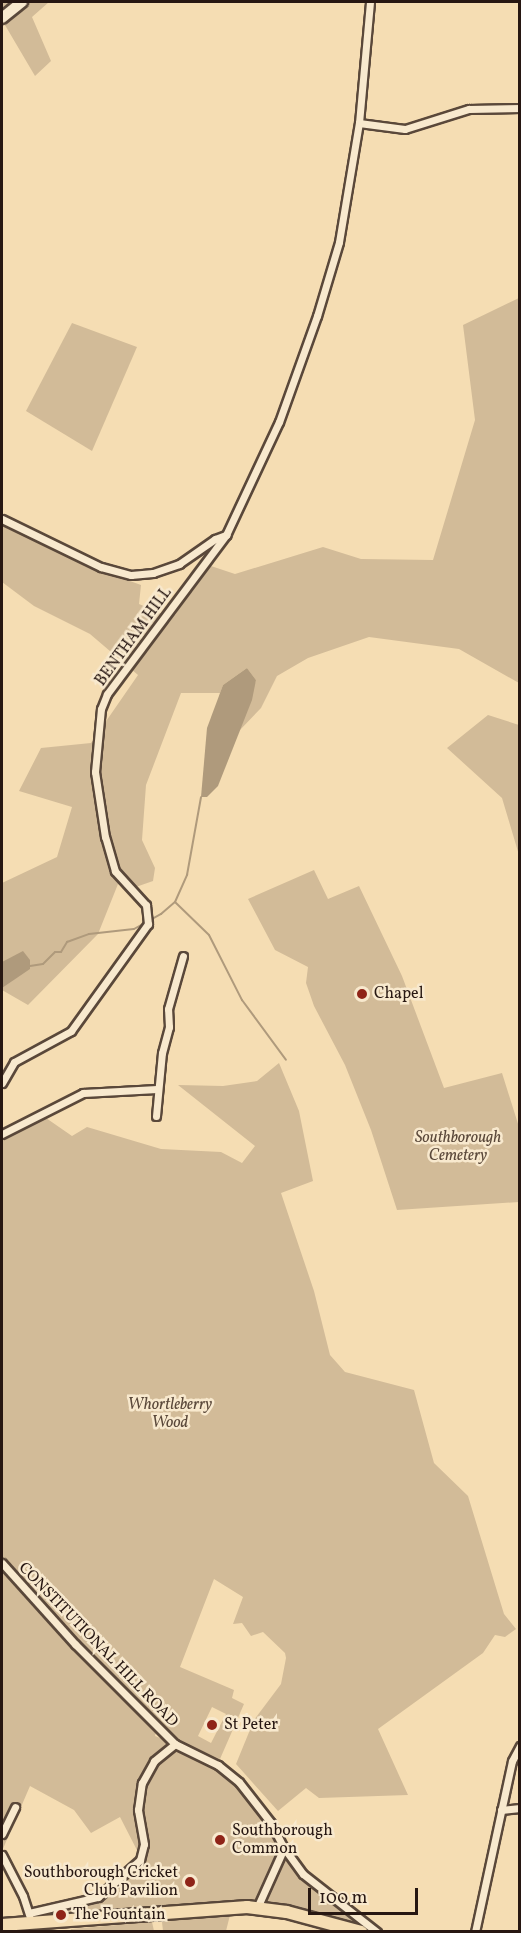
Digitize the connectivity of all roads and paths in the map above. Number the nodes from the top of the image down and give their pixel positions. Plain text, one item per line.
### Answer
1 (22, 2) edge
2 (370, 2) edge
3 (2, 18) edge
4 (519, 108) edge
5 (359, 123) junction
6 (2, 519) edge
7 (226, 535) junction
8 (183, 956) dead end
9 (2, 1083) edge
10 (157, 1089) junction
11 (156, 1116) dead end
12 (2, 1134) edge
13 (2, 1563) edge
14 (175, 1744) junction
15 (519, 1746) edge
16 (15, 1807) dead end
17 (519, 1808) edge
18 (501, 1810) junction
19 (2, 1834) edge
20 (284, 1848) junction
21 (2, 1855) edge
22 (257, 1908) junction
23 (29, 1918) junction
24 (2, 1925) edge
25 (361, 1932) edge
26 (377, 1932) edge
27 (475, 1932) edge

1 - 3 street
2 - 5 street, BENTHAM HILL
4 - 5 street
5 - 7 street, BENTHAM HILL
6 - 7 street
7 - 9 street, BENTHAM HILL
8 - 10 street
10 - 11 street
10 - 12 street
13 - 14 street, CONSTITUTIONAL HILL ROAD
14 - 20 street, CONSTITUTIONAL HILL ROAD
14 - 23 street
15 - 18 street
16 - 19 street
17 - 18 street
18 - 27 street
20 - 22 street
20 - 26 street, CONSTITUTIONAL HILL ROAD
21 - 23 street
22 - 23 highway
22 - 25 highway
23 - 24 highway

